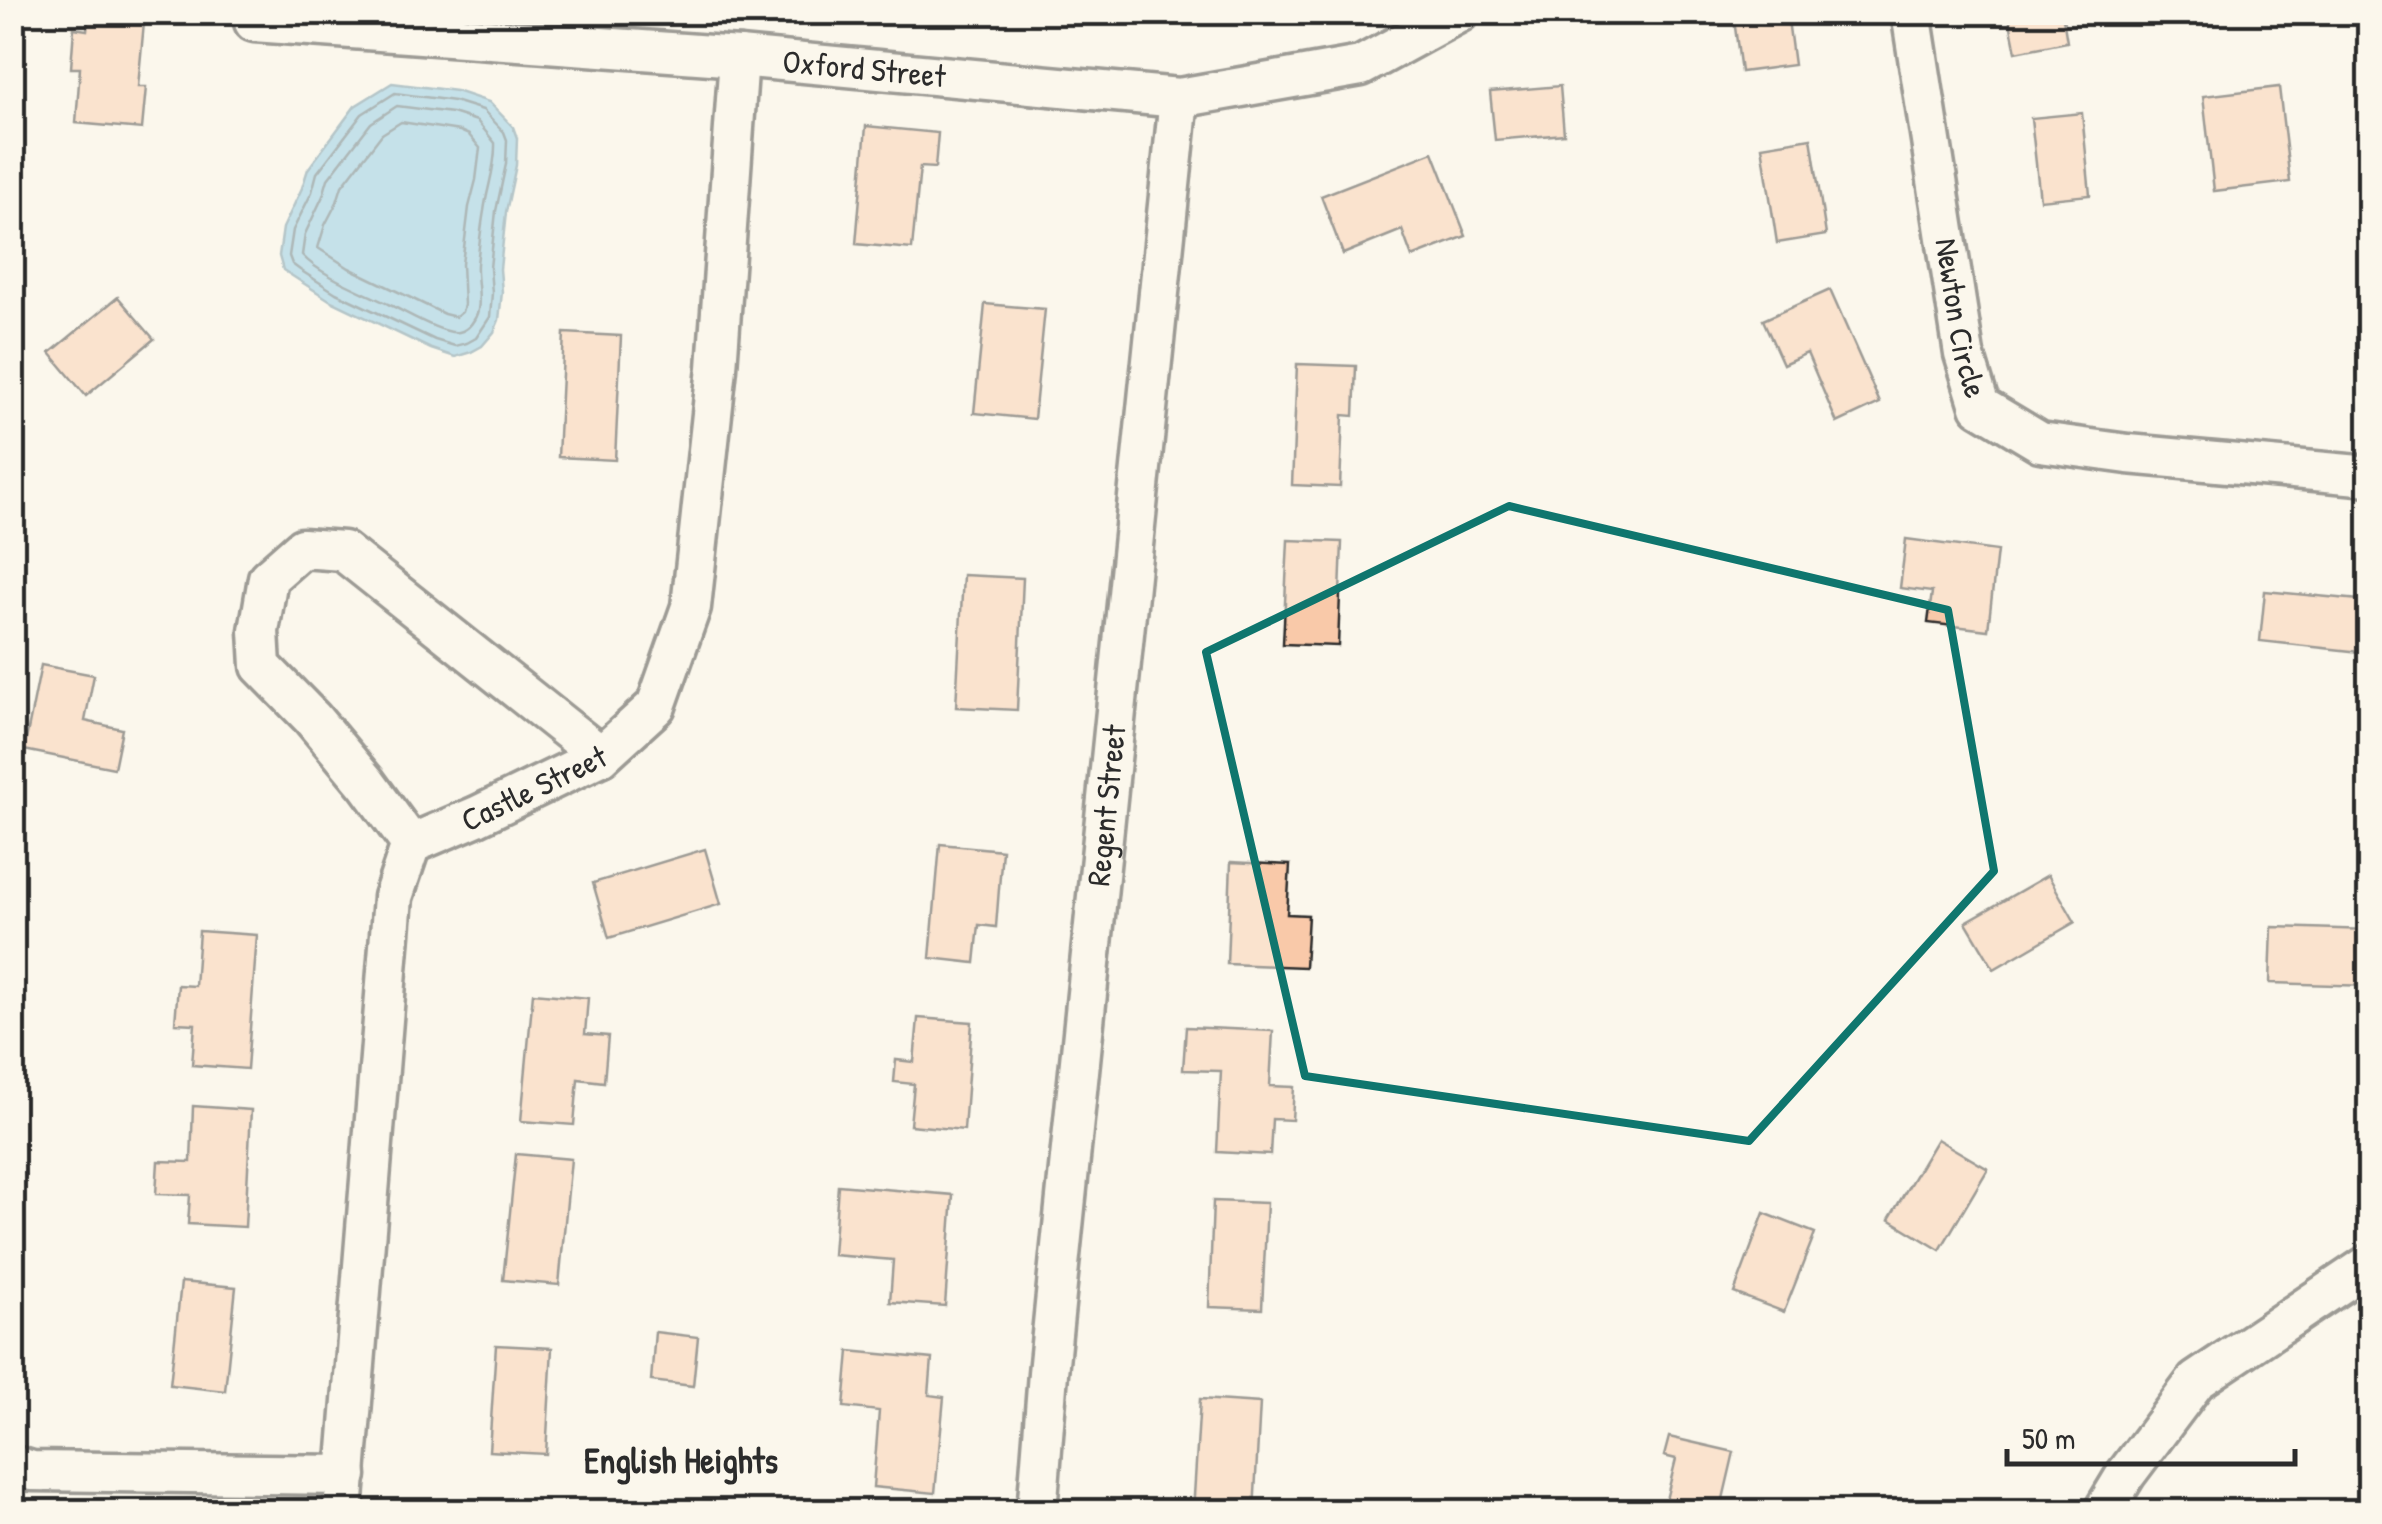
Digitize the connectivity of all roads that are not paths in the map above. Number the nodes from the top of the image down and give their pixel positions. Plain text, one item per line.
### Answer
1 (1460, 12) edge
2 (1911, 12) edge
3 (254, 22) dead end
4 (739, 57) junction
5 (1179, 98) junction
6 (2370, 476) edge
7 (601, 756) junction
8 (410, 844) junction
9 (2370, 1264) edge
10 (12, 1465) edge
11 (345, 1493) edge
12 (1037, 1512) edge
13 (2103, 1512) edge

1 - 5 street, Oxford Street
2 - 6 street, Newton Circle
3 - 4 street, Oxford Street
4 - 5 street, Oxford Street
4 - 7 street, Castle Street
5 - 12 street, Regent Street
7 - 8 street, Castle Street
7 - 8 street
8 - 11 street
9 - 13 street
10 - 11 street

